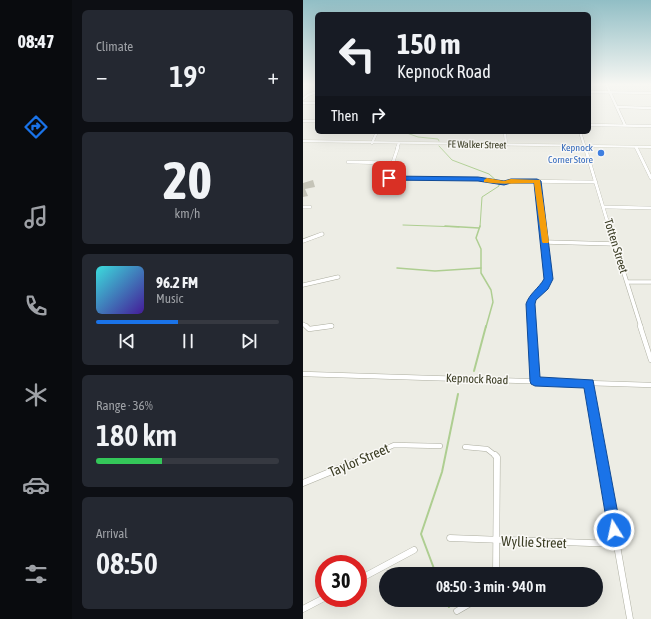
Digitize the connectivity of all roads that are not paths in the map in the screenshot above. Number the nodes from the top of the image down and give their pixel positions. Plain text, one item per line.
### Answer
1 (620, 114) edge
2 (303, 121) edge
3 (315, 121) edge
4 (591, 125) edge
5 (625, 125) junction
6 (651, 126) edge
7 (376, 134) edge
8 (505, 134) edge
9 (581, 134) edge
10 (303, 142) edge
11 (372, 142) junction
12 (399, 143) junction
13 (506, 145) junction
14 (585, 146) junction
15 (636, 147) junction
16 (651, 147) edge
17 (348, 162) dead end
18 (392, 163) junction
19 (651, 178) edge
20 (537, 181) junction
21 (597, 182) junction
22 (311, 206) dead end
23 (303, 207) edge
24 (604, 207) junction
25 (651, 208) edge
26 (322, 234) dead end
27 (303, 241) edge
28 (545, 242) junction
29 (615, 244) junction
30 (338, 277) dead end
31 (628, 282) junction
32 (651, 282) edge
33 (303, 285) edge
34 (303, 324) edge
35 (332, 326) dead end
36 (651, 360) edge
37 (303, 374) edge
38 (535, 381) junction
39 (589, 383) junction
40 (651, 385) edge
41 (440, 446) dead end
42 (465, 447) dead end
43 (303, 483) edge
44 (450, 538) dead end
45 (497, 540) junction
46 (617, 544) junction
47 (414, 550) dead end
48 (496, 567) edge
49 (367, 575) edge
50 (315, 603) edge
51 (464, 607) edge
52 (303, 609) edge
53 (457, 611) dead end
54 (630, 619) edge

1 - 5 street
2 - 3 street
4 - 5 street
5 - 6 street
7 - 11 street
8 - 13 street
9 - 14 street, Totten Street
10 - 11 main road, FE Walker Street
11 - 12 main road, FE Walker Street
12 - 13 main road, FE Walker Street
12 - 18 street
13 - 14 main road, FE Walker Street
14 - 15 main road, FE Walker Street
14 - 21 street, Totten Street
15 - 16 main road, FE Walker Street
15 - 19 street
17 - 18 street
18 - 20 street
20 - 21 street
20 - 28 street
21 - 24 street, Totten Street
22 - 23 street
24 - 25 street
24 - 29 street, Totten Street
26 - 27 street
28 - 29 street
28 - 38 street
29 - 31 street, Totten Street
30 - 33 street
31 - 32 street
31 - 36 street, Totten Street
34 - 35 street
37 - 38 street, Kepnock Road
38 - 39 street, Kepnock Road
39 - 40 street, Kepnock Road
39 - 46 street
41 - 43 street, Taylor Street
42 - 45 street
44 - 45 street, Wyllie Street
45 - 46 street, Wyllie Street
45 - 48 street
46 - 54 street
47 - 49 street
50 - 52 street
51 - 53 street

